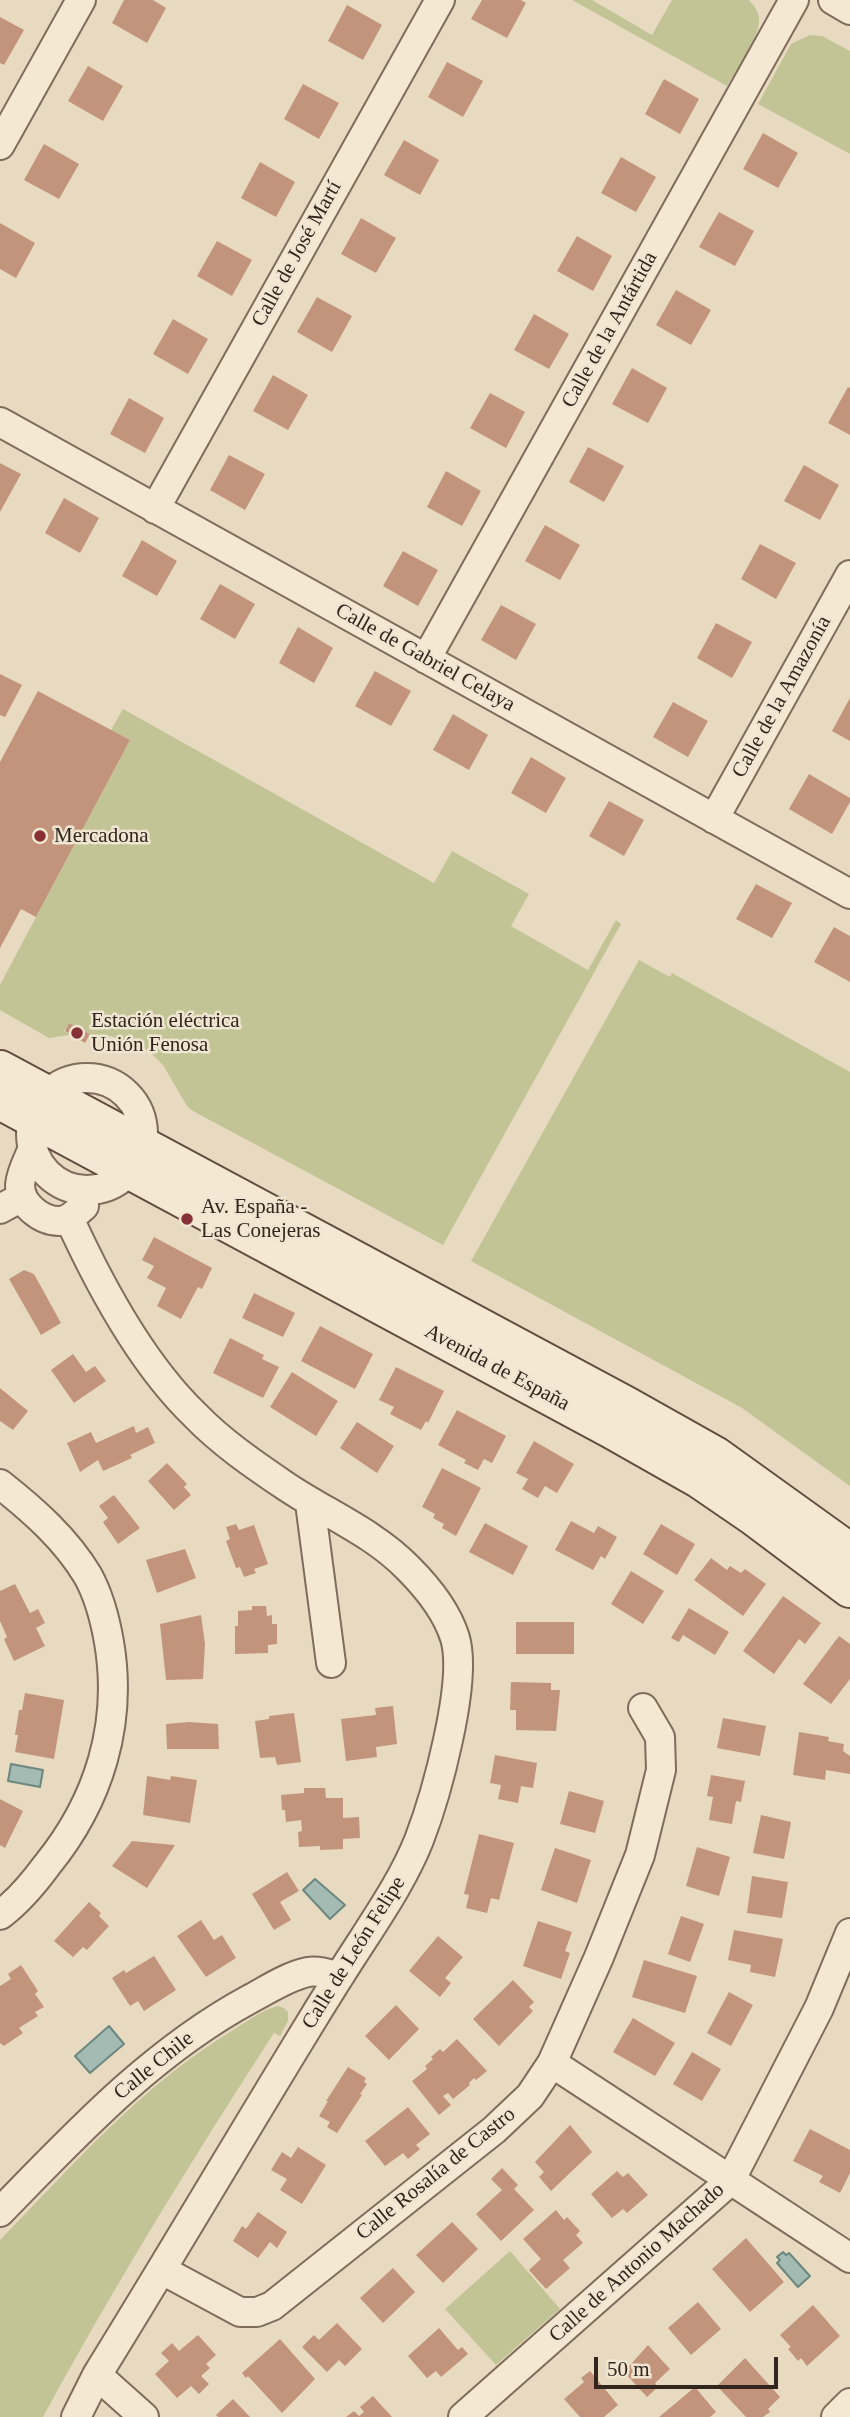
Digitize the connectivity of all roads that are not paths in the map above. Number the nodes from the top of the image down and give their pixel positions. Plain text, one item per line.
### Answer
1 (81, 0) edge
2 (440, 0) edge
3 (794, 0) edge
4 (833, 0) edge
5 (850, 10) edge
6 (0, 145) edge
7 (0, 422) edge
8 (155, 509) junction
9 (850, 575) edge
10 (426, 659) junction
11 (714, 819) junction
12 (850, 894) edge
13 (0, 1070) edge
14 (0, 1100) edge
15 (37, 1120) junction
16 (125, 1168) junction
17 (11, 1203) edge
18 (69, 1218) junction
19 (0, 1484) edge
20 (310, 1503) junction
21 (850, 1553) edge
22 (850, 1588) edge
23 (331, 1663) dead end
24 (643, 1708) dead end
25 (0, 1915) edge
26 (850, 1934) edge
27 (339, 1977) junction
28 (552, 2063) junction
29 (730, 2181) junction
30 (0, 2212) edge
31 (850, 2258) edge
32 (162, 2270) junction
33 (97, 2375) junction
34 (850, 2403) edge
35 (76, 2417) edge
36 (144, 2417) edge
37 (463, 2417) edge
38 (836, 2417) edge

1 - 6 street
2 - 8 street, Calle de José Martí
3 - 10 street, Calle de la Antártida
4 - 5 street
7 - 8 street, Calle de Gabriel Celaya
8 - 10 street, Calle de Gabriel Celaya
9 - 11 street, Calle de la Amazonía
10 - 11 street, Calle de Gabriel Celaya
11 - 12 street, Calle de Gabriel Celaya
13 - 15 street, Avenida de España
14 - 15 street, Avenida de España
15 - 16 street, Avenida de España
15 - 16 street
15 - 17 street
16 - 18 street
16 - 21 street, Avenida de España
16 - 22 street, Avenida de España
17 - 18 street
18 - 20 street, Calle de León Felipe
19 - 25 street
20 - 23 street
20 - 27 street, Calle de León Felipe
24 - 28 street, Calle Rosalía de Castro
26 - 29 street, Calle de Antonio Machado
27 - 30 street, Calle Chile
27 - 32 street, Calle de León Felipe
28 - 29 street
28 - 32 street, Calle Rosalía de Castro
29 - 31 street
29 - 37 street, Calle de Antonio Machado
32 - 33 street, Calle de León Felipe
33 - 35 street, Calle de León Felipe
33 - 36 street
34 - 38 street

